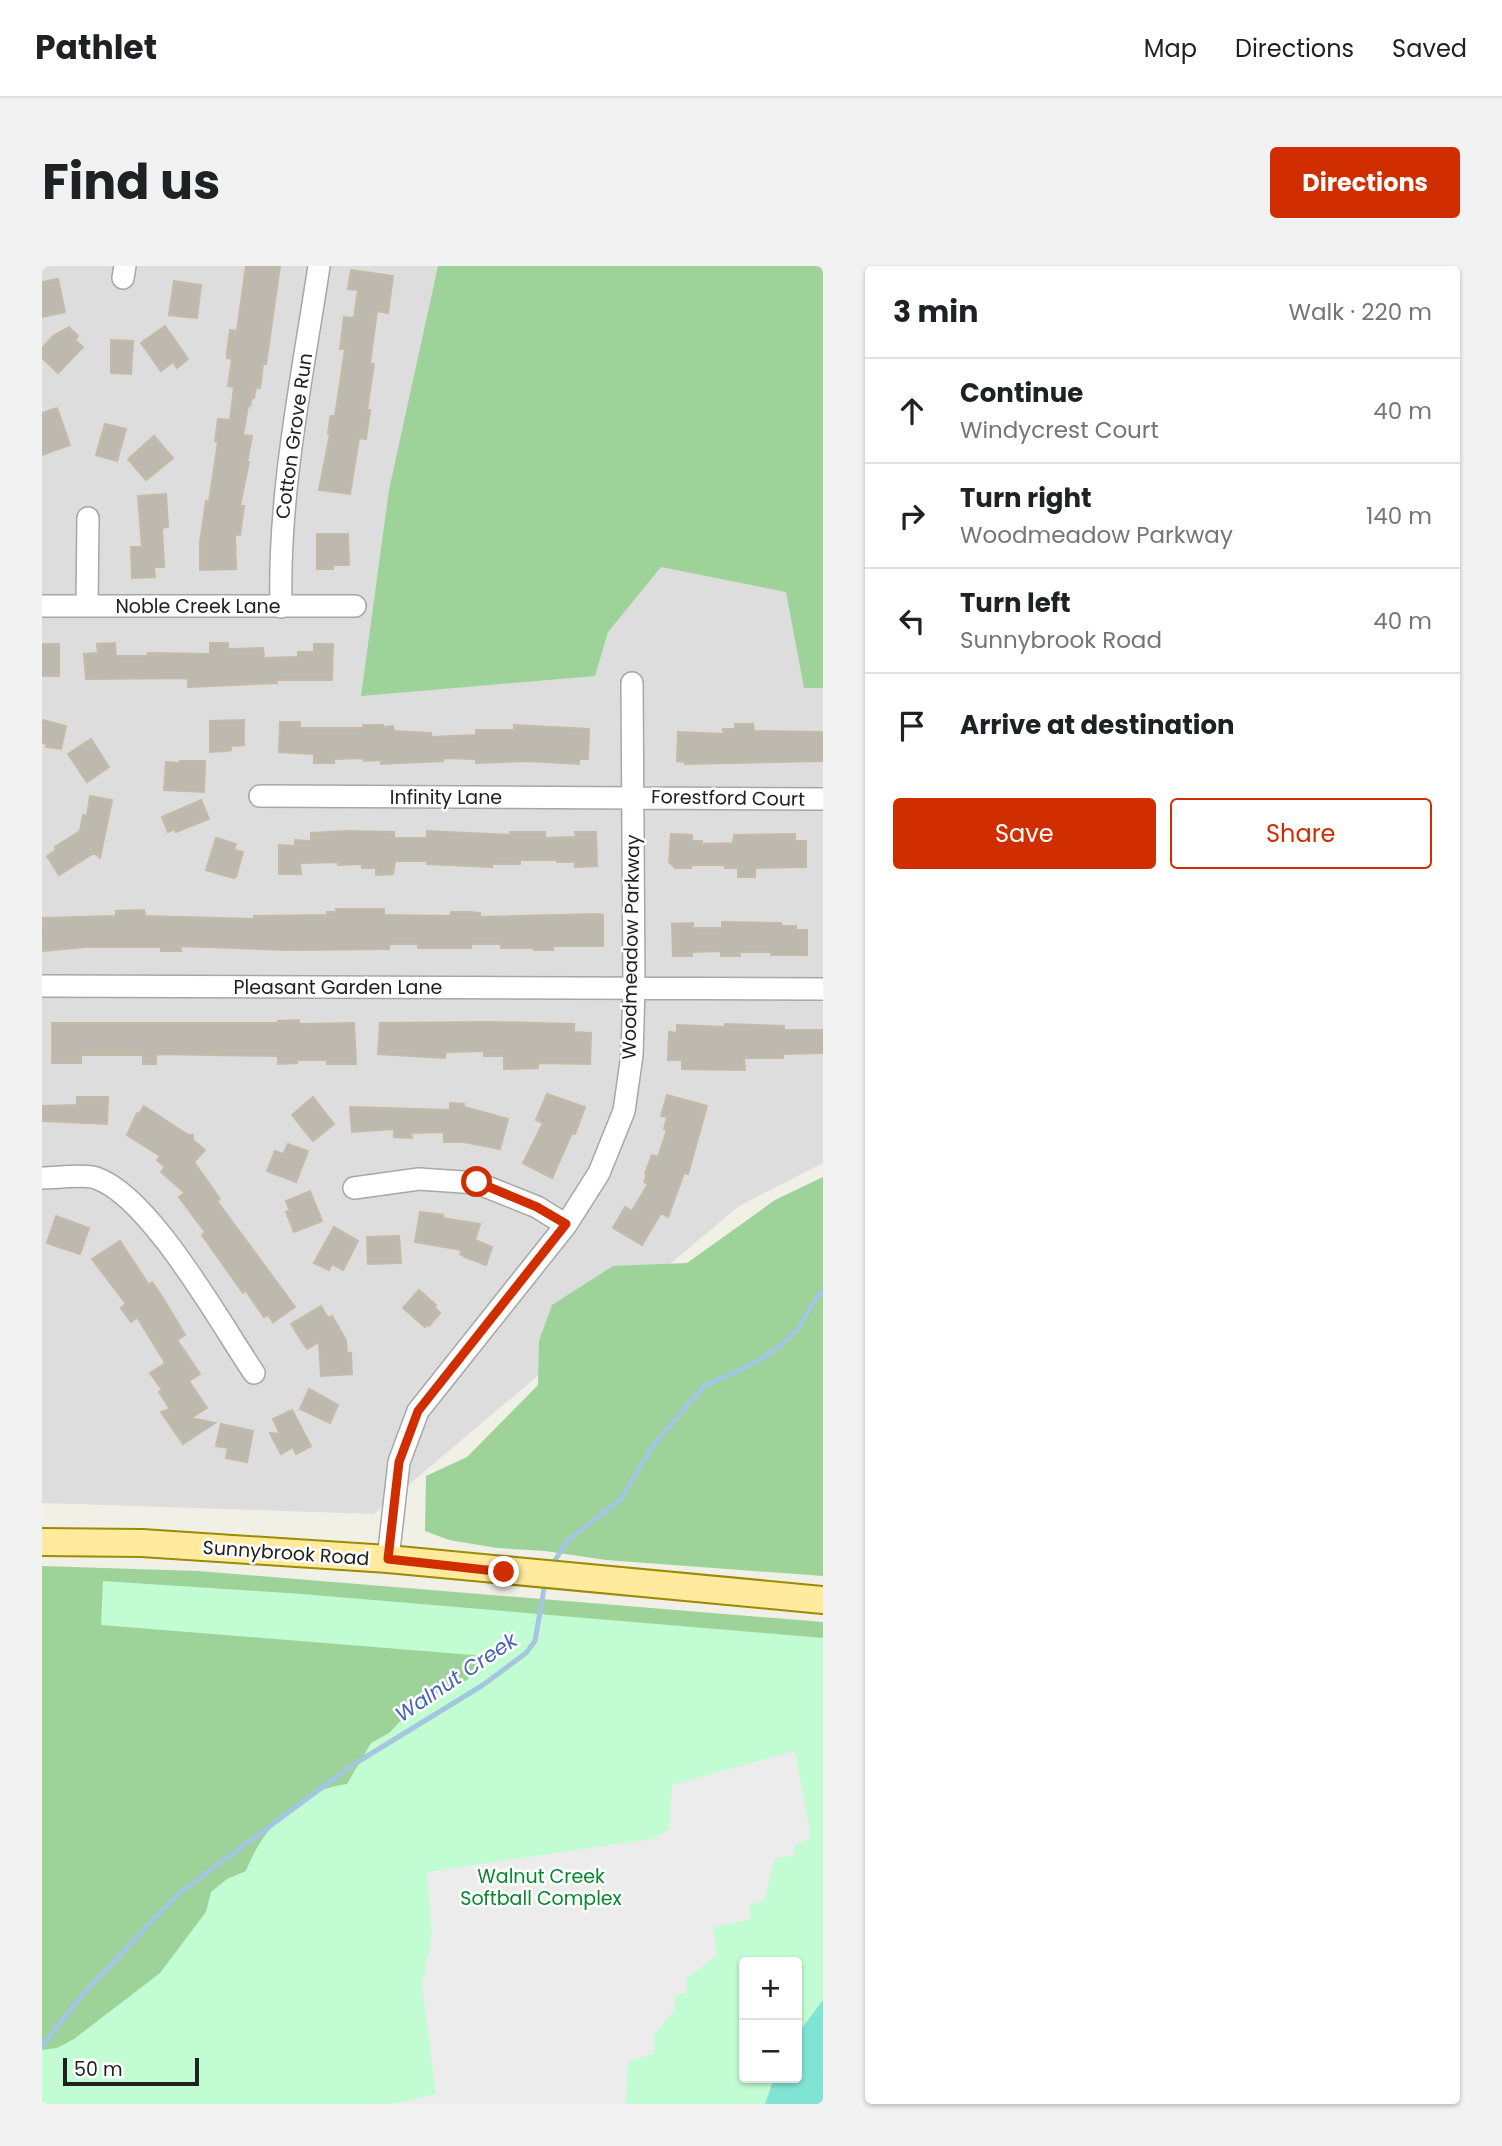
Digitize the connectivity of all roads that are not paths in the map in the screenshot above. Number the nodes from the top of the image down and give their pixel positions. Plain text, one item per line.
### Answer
1 (319, 266) edge
2 (88, 518) dead end
3 (42, 606) edge
4 (88, 606) junction
5 (355, 606) dead end
6 (281, 607) junction
7 (632, 683) dead end
8 (260, 796) dead end
9 (632, 797) junction
10 (823, 799) edge
11 (42, 986) edge
12 (634, 987) junction
13 (823, 989) edge
14 (42, 1178) edge
15 (355, 1188) dead end
16 (566, 1224) junction
17 (254, 1373) dead end
18 (42, 1542) edge
19 (388, 1559) junction
20 (823, 1600) edge

1 - 6 street, Cotton Grove Run
2 - 4 street
3 - 4 street, Noble Creek Lane
4 - 6 street, Noble Creek Lane
5 - 6 street, Noble Creek Lane
7 - 9 street, Woodmeadow Parkway
8 - 9 street, Infinity Lane
9 - 10 street, Forestford Court
9 - 12 street, Woodmeadow Parkway
11 - 12 street, Pleasant Garden Lane
12 - 13 street, Pleasant Garden Lane
12 - 16 street, Woodmeadow Parkway
14 - 17 street
15 - 16 street
16 - 19 street, Woodmeadow Parkway
18 - 19 main road, Sunnybrook Road
19 - 20 main road, Sunnybrook Road

